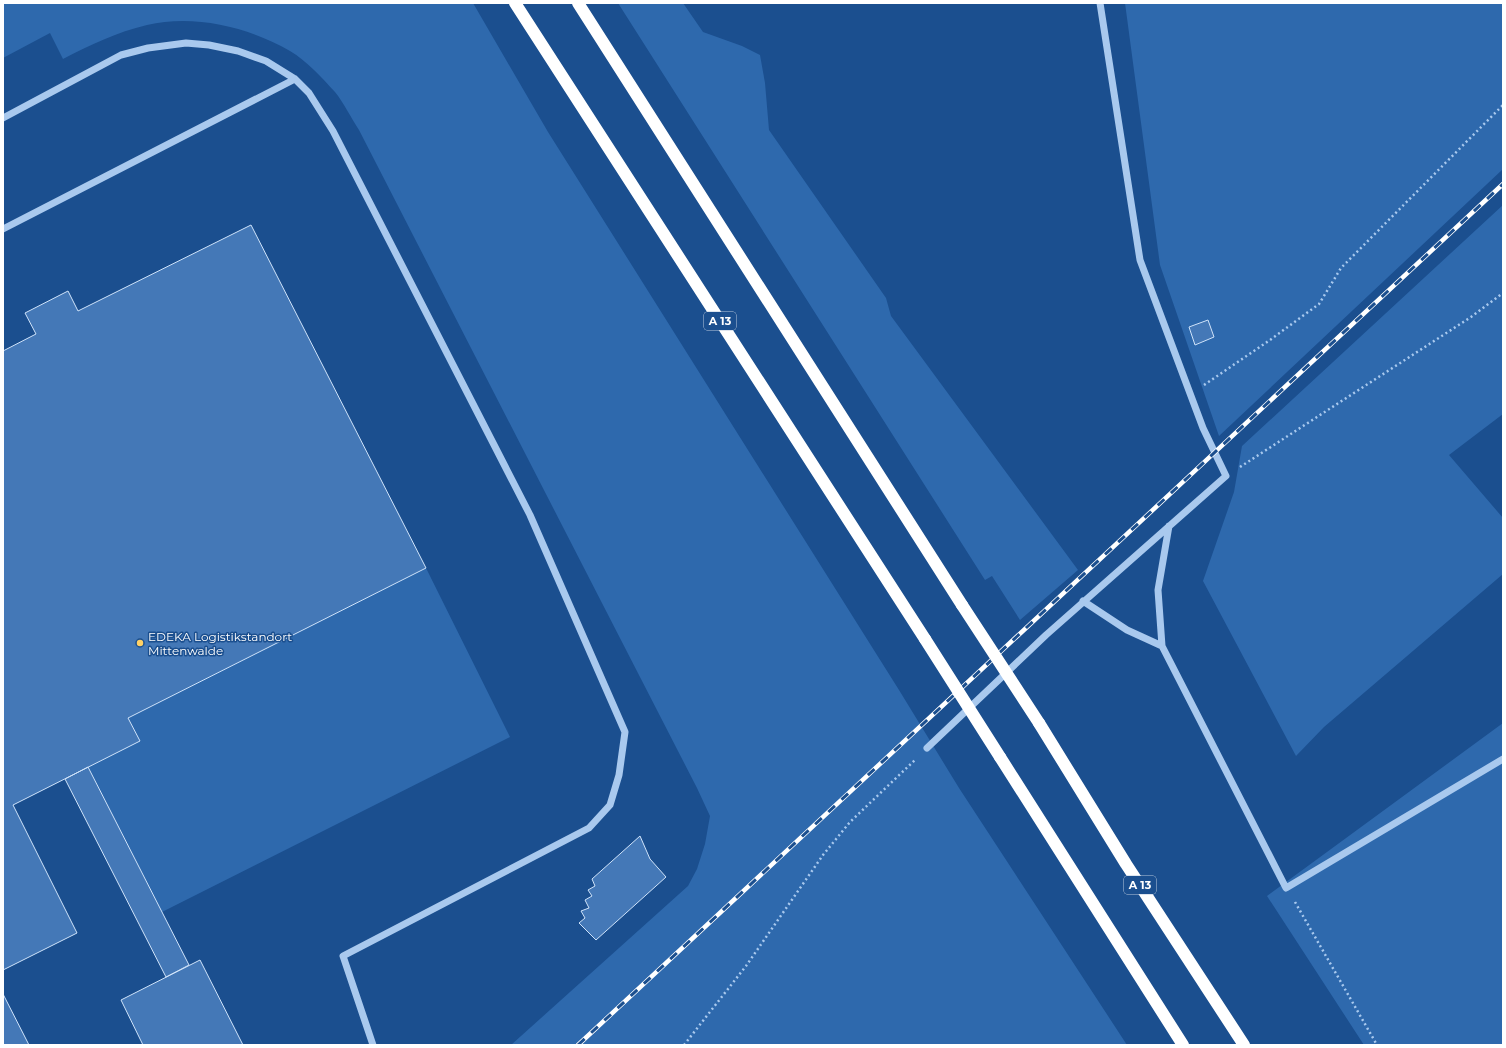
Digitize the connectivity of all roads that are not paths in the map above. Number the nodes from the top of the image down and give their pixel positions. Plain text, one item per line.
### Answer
1 (515, 3) edge
2 (578, 3) edge
3 (1100, 3) edge
4 (295, 79) junction
5 (3, 118) edge
6 (3, 229) edge
7 (1169, 526) junction
8 (1083, 601) junction
9 (1162, 646) junction
10 (928, 748) road end
11 (1503, 759) edge
12 (373, 1045) edge
13 (1183, 1045) edge
14 (1244, 1045) edge

1 - 13 highway, A 13, bridge
2 - 14 highway, A 13, bridge
3 - 7 lane
4 - 5 lane
4 - 6 lane
4 - 12 lane
7 - 8 lane
7 - 9 lane
8 - 9 lane
8 - 10 lane
9 - 11 lane

